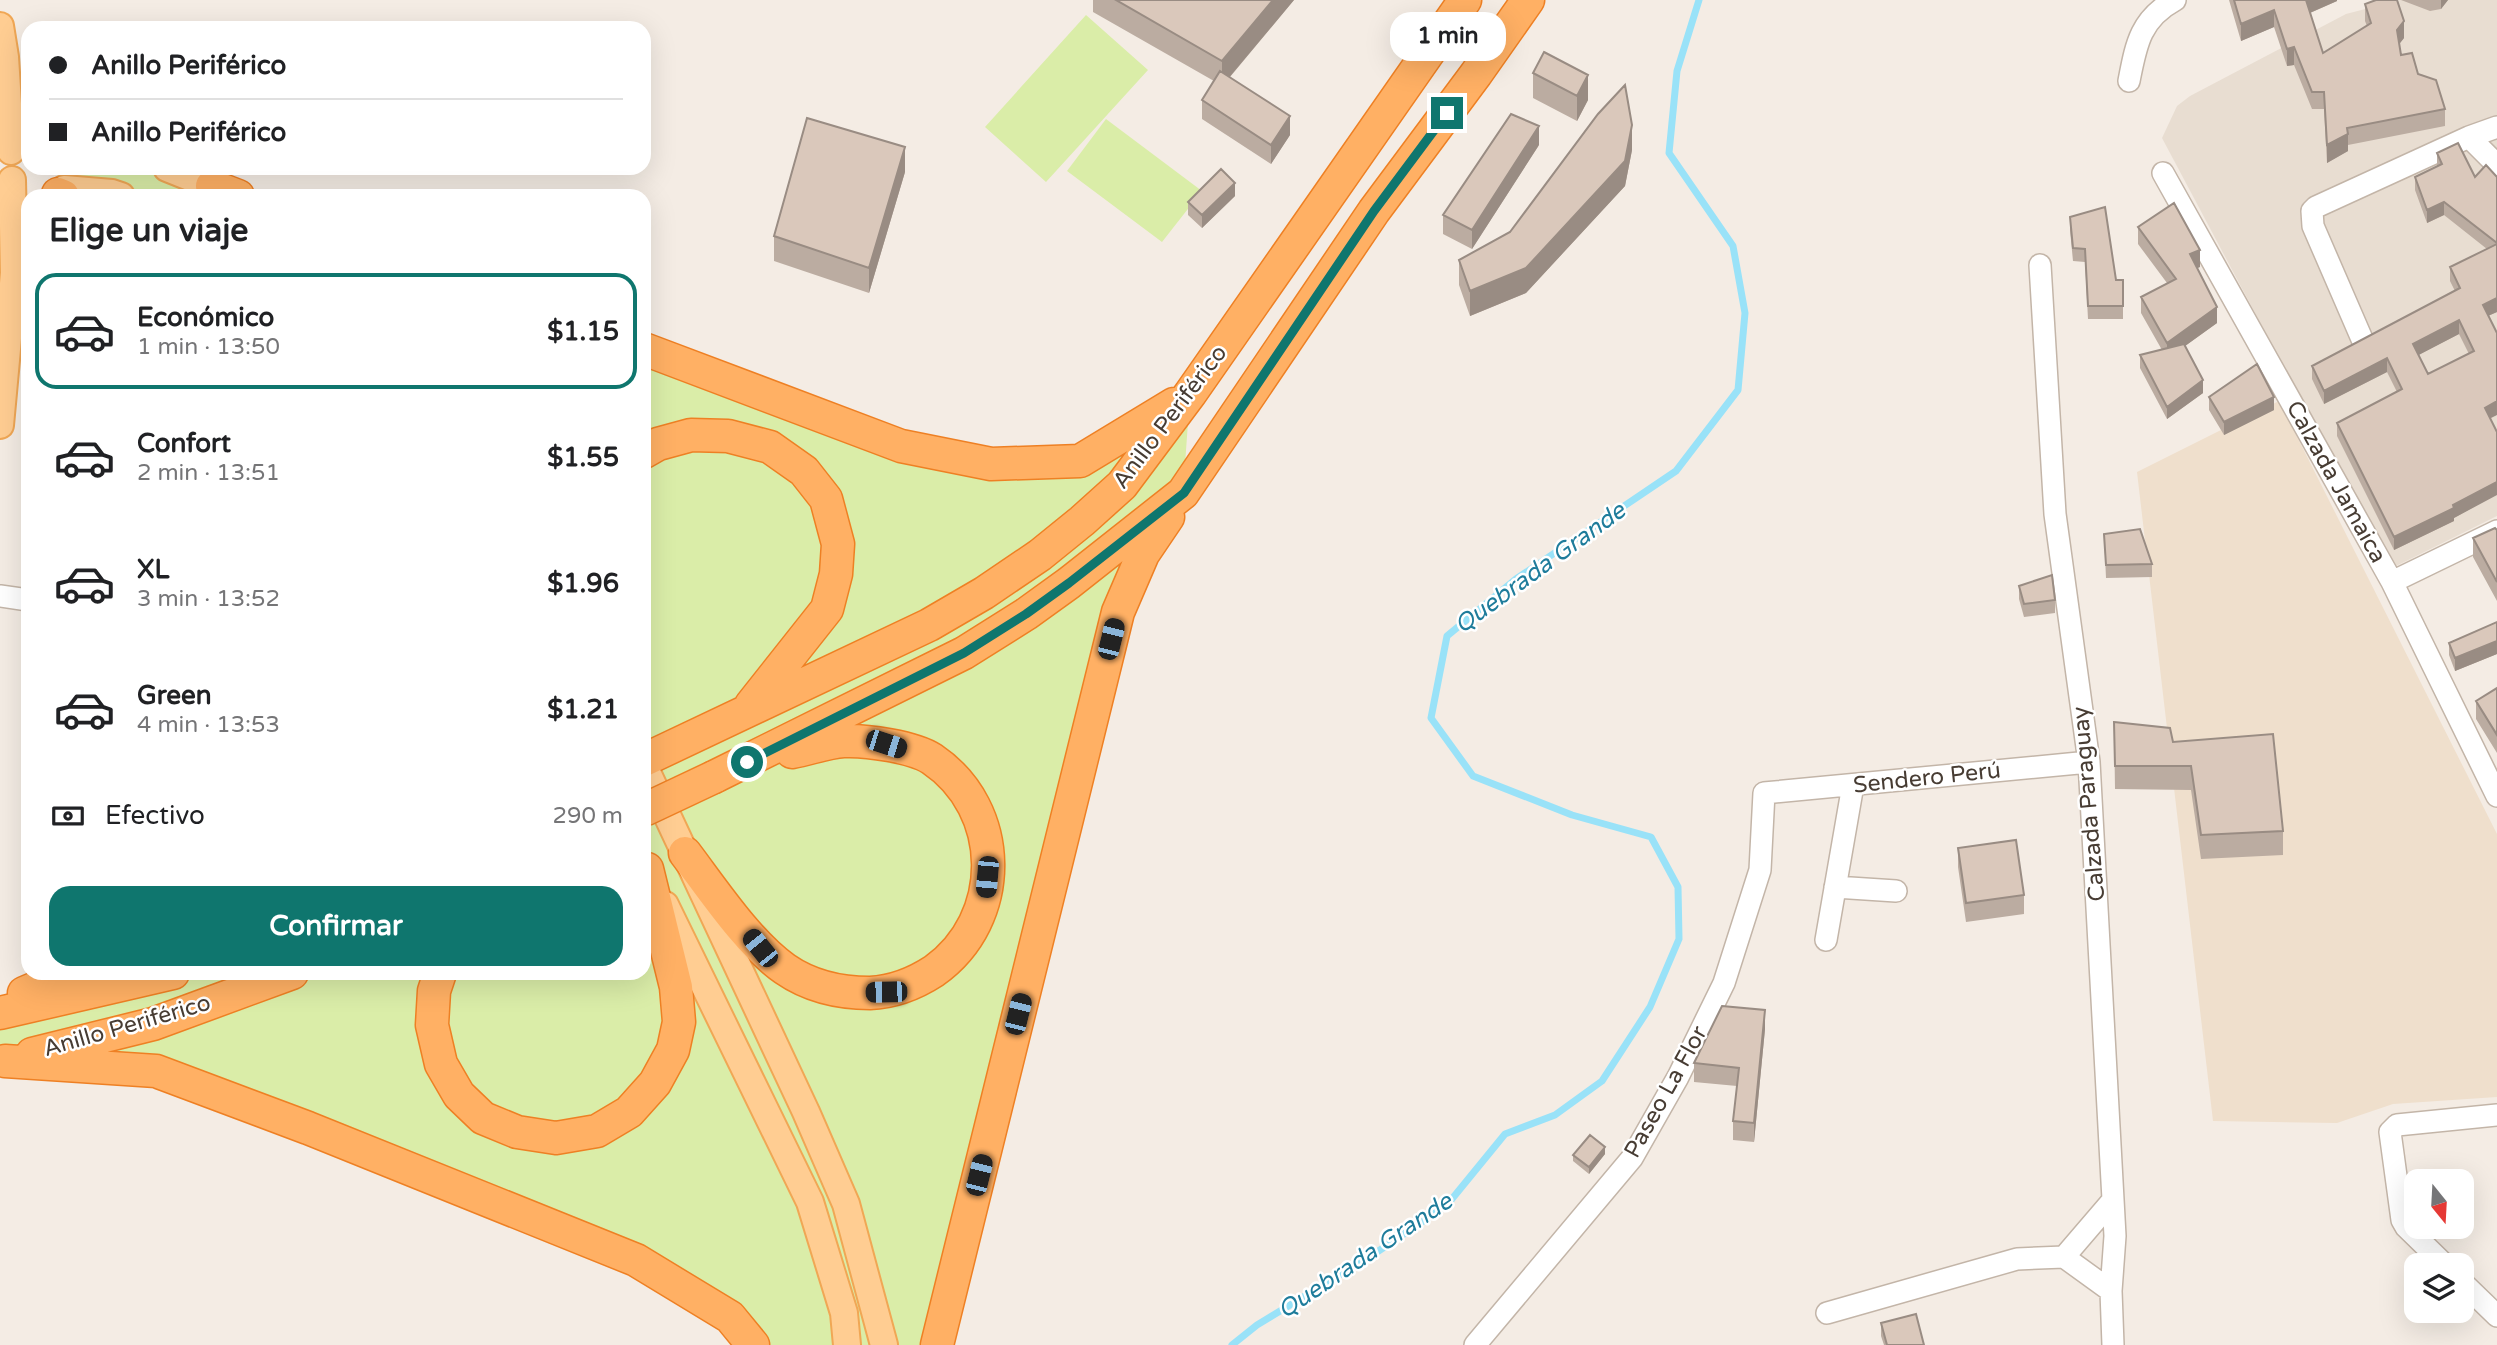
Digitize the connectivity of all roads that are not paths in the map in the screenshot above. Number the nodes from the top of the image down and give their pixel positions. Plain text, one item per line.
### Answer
1 (1465, 0) edge
2 (1528, 0) edge
3 (2175, 0) edge
4 (0, 26) edge
5 (5, 57) junction
6 (2129, 81) dead end
7 (21, 85) edge
8 (2497, 127) edge
9 (2469, 137) junction
10 (20, 143) edge
11 (2497, 165) edge
12 (2163, 173) dead end
13 (184, 175) edge
14 (51, 188) edge
15 (217, 189) edge
16 (21, 256) edge
17 (21, 257) edge
18 (2040, 265) dead end
19 (14, 273) junction
20 (2362, 339) edge
21 (651, 352) edge
22 (1190, 394) junction
23 (0, 425) edge
24 (651, 448) edge
25 (1184, 493) junction
26 (2497, 531) edge
27 (2392, 582) junction
28 (0, 596) edge
29 (21, 599) edge
30 (747, 711) junction
31 (651, 759) edge
32 (747, 762) junction
33 (2089, 762) junction
34 (651, 778) edge
35 (1853, 785) junction
36 (2495, 788) edge
37 (1764, 793) joint
38 (651, 807) edge
39 (685, 853) junction
40 (651, 876) edge
41 (651, 886) edge
42 (1835, 887) junction
43 (1896, 891) dead end
44 (1826, 940) dead end
45 (54, 980) edge
46 (143, 980) edge
47 (273, 980) edge
48 (438, 980) edge
49 (0, 1003) edge
50 (0, 1013) edge
51 (2, 1061) edge
52 (2497, 1115) edge
53 (2112, 1201) junction
54 (2433, 1253) edge
55 (2064, 1256) junction
56 (2111, 1291) junction
57 (2474, 1294) edge
58 (1826, 1313) dead end
59 (2497, 1316) edge
60 (753, 1345) edge
61 (848, 1345) edge
62 (884, 1345) edge
63 (937, 1345) edge
64 (1475, 1345) edge
65 (2113, 1345) edge

1 - 22 highway, Anillo Periférico
2 - 25 highway, Anillo Periférico
3 - 6 street
4 - 5 main road
5 - 7 main road
5 - 10 main road
8 - 9 street
9 - 11 street
9 - 20 street
10 - 14 main road
12 - 27 street, Calzada Jamaica
13 - 15 main road
16 - 19 main road
17 - 19 main road
18 - 33 street, Calzada Paraguay
19 - 23 main road
21 - 22 highway
22 - 30 highway, Anillo Periférico
24 - 30 highway
25 - 32 highway, Anillo Periférico
25 - 63 highway
26 - 27 street
27 - 36 street, Calzada Jamaica
28 - 29 street
30 - 31 highway, Anillo Periférico
32 - 38 highway, Anillo Periférico, bridge
32 - 39 highway
33 - 35 street, Sendero Perú
33 - 53 street, Calzada Paraguay
34 - 39 main road
35 - 37 street, Sendero Perú
35 - 42 street
37 - 64 street, Paseo La Flor
39 - 62 main road
40 - 61 main road
41 - 48 highway
42 - 43 street
42 - 44 street
45 - 49 highway
46 - 50 highway, Anillo Periférico
47 - 51 highway, Anillo Periférico
51 - 60 highway
52 - 54 street
53 - 55 street
53 - 56 street, Calzada Paraguay
55 - 56 street
55 - 58 street
56 - 65 street, Calzada Paraguay
57 - 59 street

